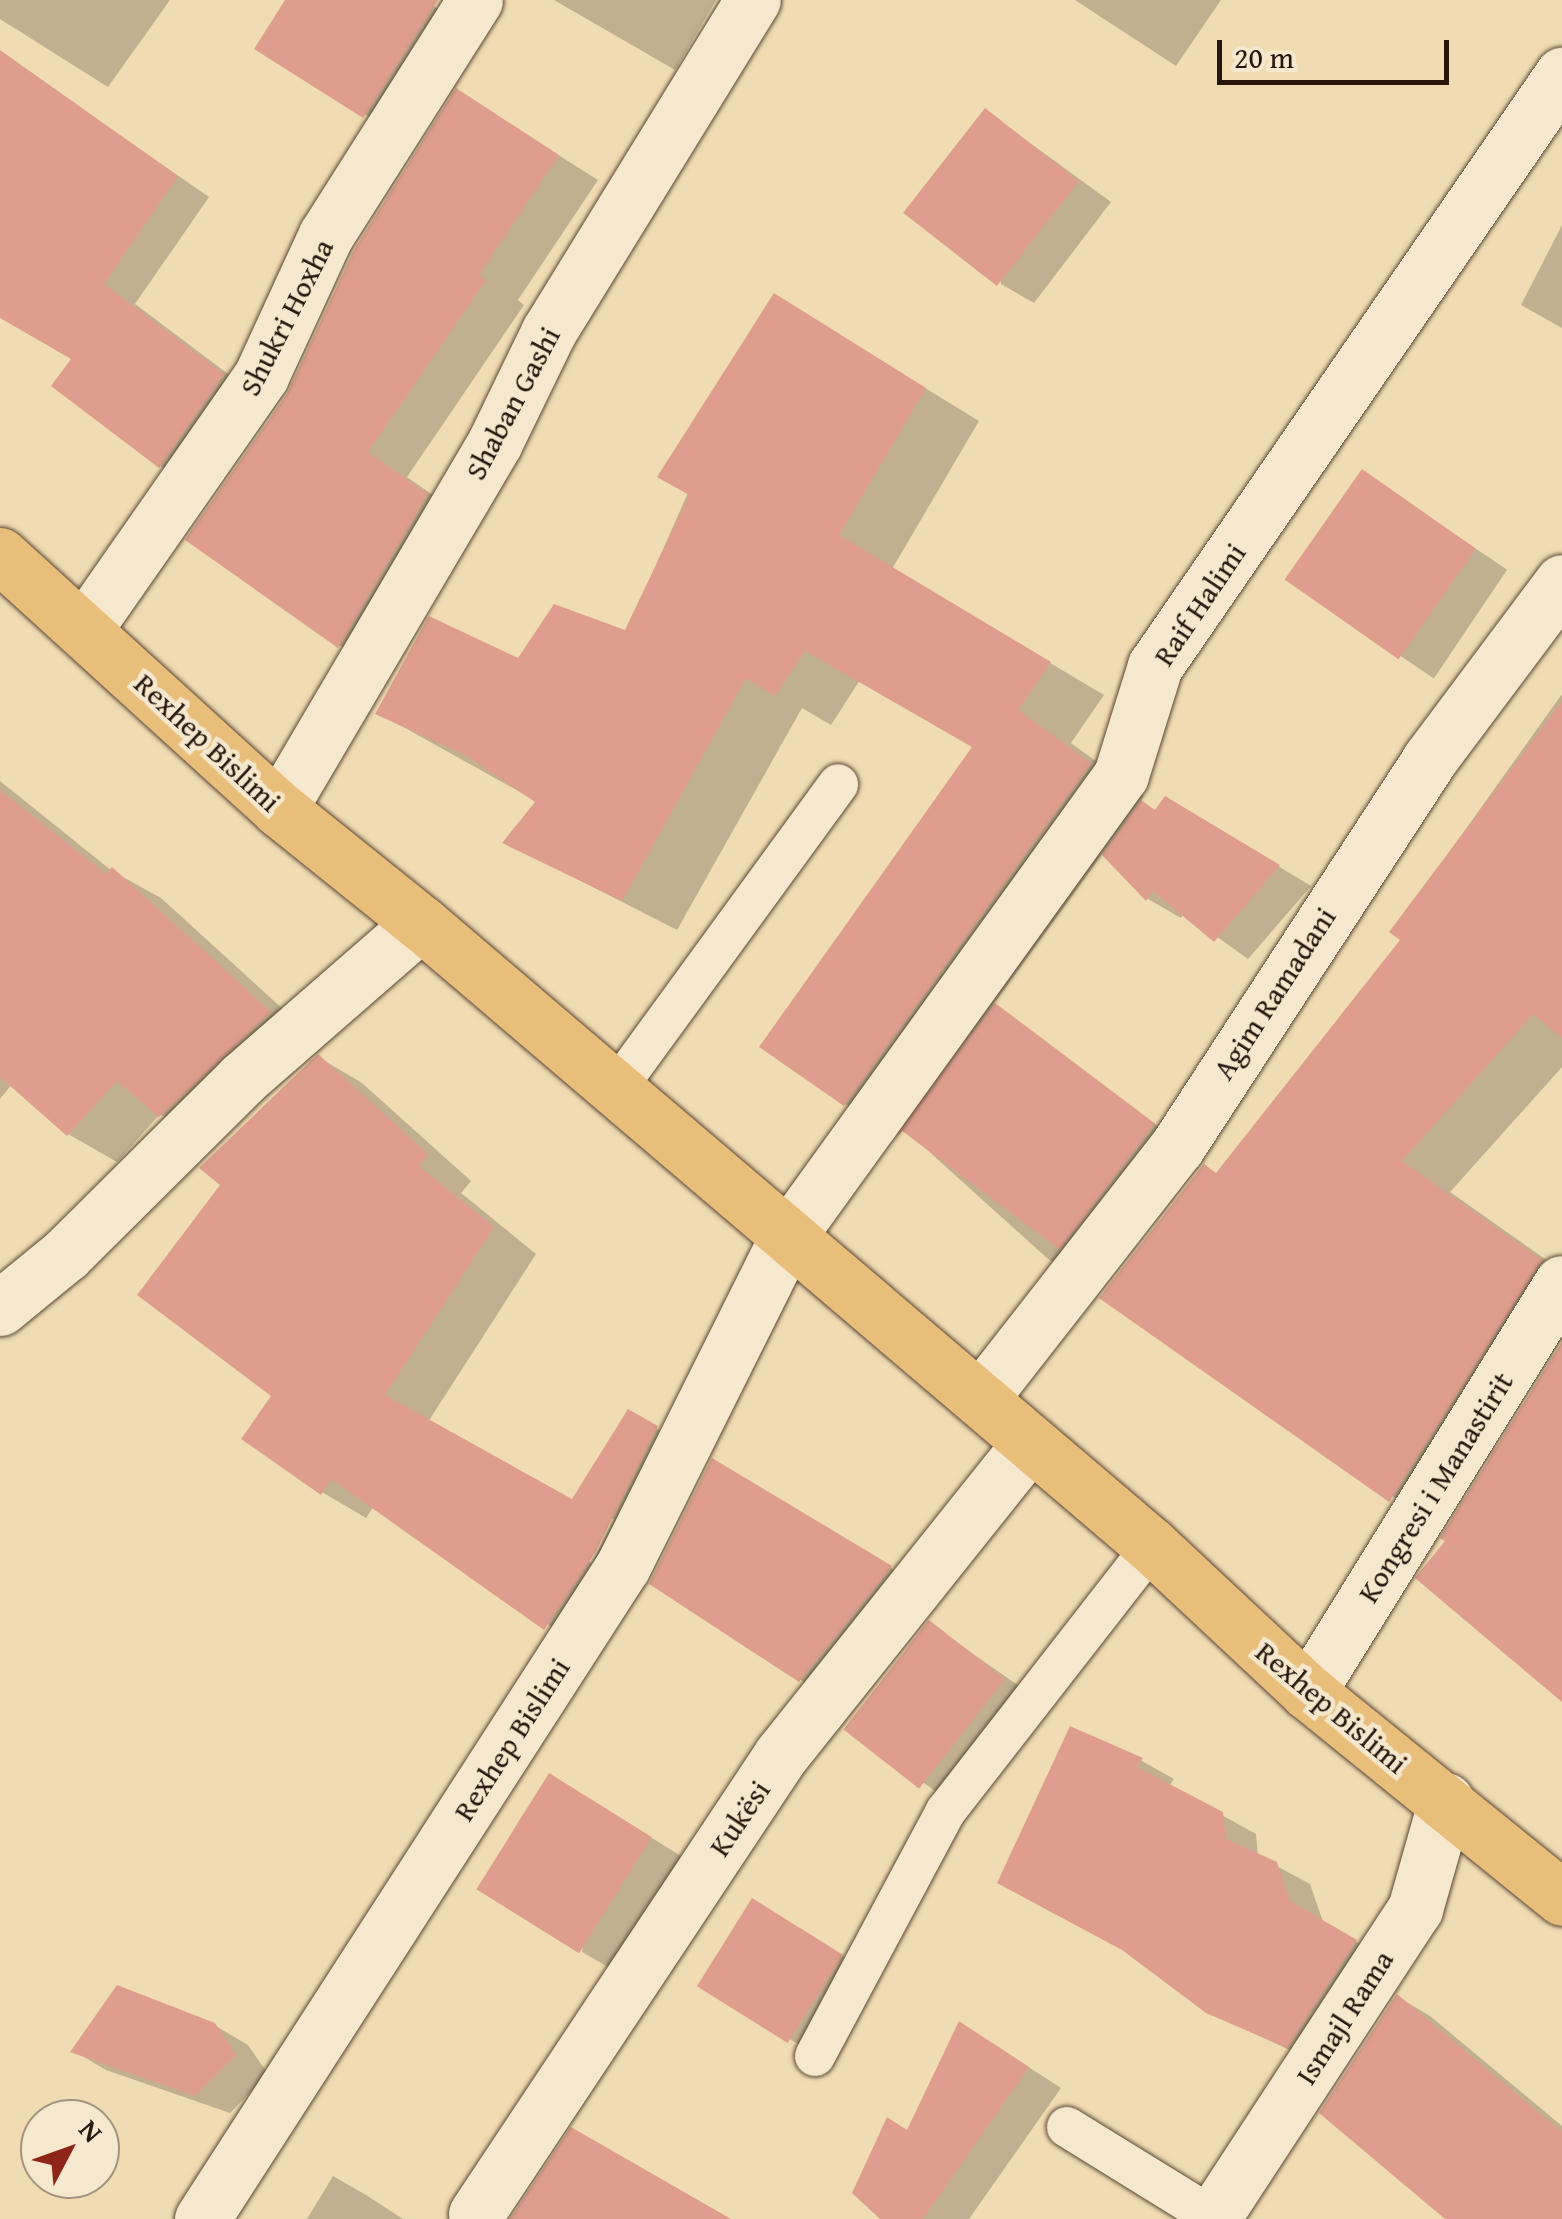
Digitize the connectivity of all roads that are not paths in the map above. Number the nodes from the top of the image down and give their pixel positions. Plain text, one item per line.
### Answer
1 (475, 0) edge
2 (752, 0) edge
3 (1562, 75) edge
4 (0, 555) edge
5 (1562, 582) edge
6 (86, 627) junction
7 (838, 784) dead end
8 (278, 809) junction
9 (421, 922) junction
10 (614, 1093) junction
11 (786, 1239) junction
12 (1562, 1283) edge
13 (0, 1308) edge
14 (980, 1399) junction
15 (1030, 1442) junction
16 (1152, 1546) junction
17 (1308, 1692) junction
18 (1446, 1800) junction
19 (1562, 1898) edge
20 (816, 2056) dead end
21 (1067, 2128) dead end
22 (476, 2214) dead end
23 (1213, 2218) edge
24 (202, 2219) edge

1 - 6 street, Shukri Hoxha
2 - 8 street, Shaban Gashi
3 - 11 street, Raif Halimi
4 - 6 main road, Rexhep Bislimi
5 - 14 street, Agim Ramadani
6 - 8 main road, Rexhep Bislimi
7 - 10 lane
8 - 9 main road, Rexhep Bislimi
9 - 10 main road, Rexhep Bislimi
9 - 13 street
10 - 11 main road, Rexhep Bislimi
11 - 14 main road, Rexhep Bislimi
11 - 24 street, Rexhep Bislimi
12 - 17 street, Kongresi i Manastirit
14 - 15 main road, Rexhep Bislimi
15 - 16 main road, Rexhep Bislimi
15 - 22 street, Kukësi
16 - 17 main road, Rexhep Bislimi
16 - 20 lane
17 - 18 main road, Rexhep Bislimi
18 - 19 main road, Rexhep Bislimi
18 - 23 street, Ismajl Rama
21 - 23 lane

